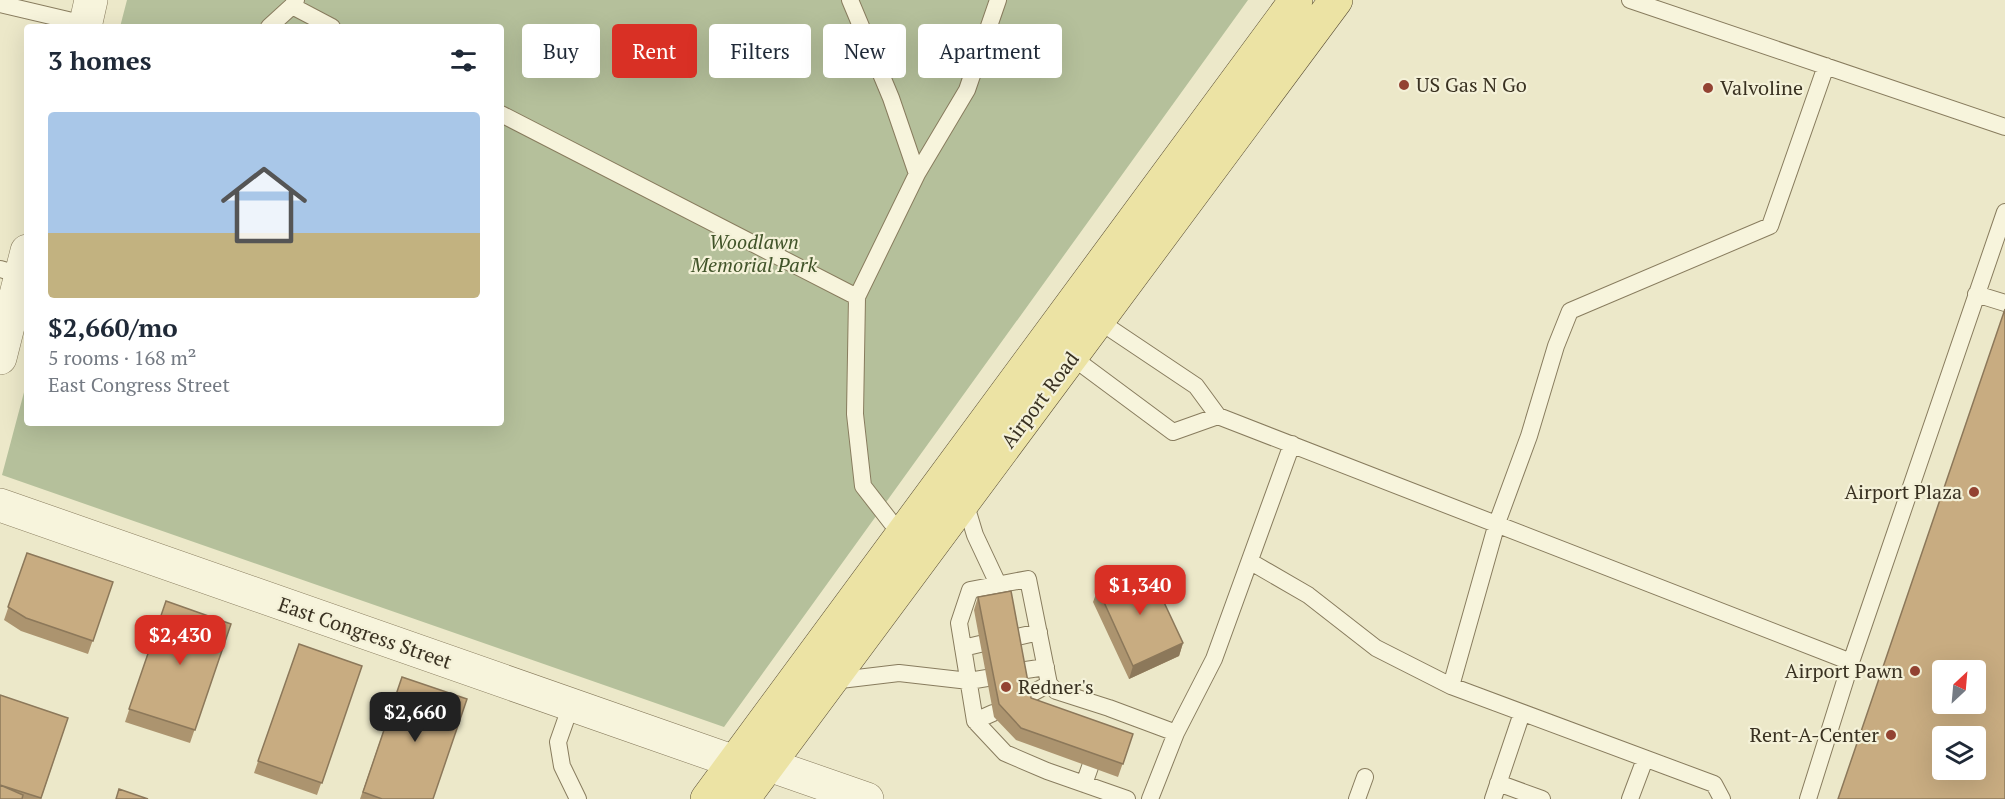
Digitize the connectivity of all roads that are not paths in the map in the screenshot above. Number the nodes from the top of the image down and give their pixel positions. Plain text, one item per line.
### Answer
1 (850, 0) edge
2 (998, 0) edge
3 (1296, 0) edge
4 (1336, 0) edge
5 (1630, 0) edge
6 (294, 3) edge
7 (0, 4) edge
8 (87, 17) edge
9 (272, 24) edge
10 (327, 24) edge
11 (1826, 66) junction
12 (504, 116) edge
13 (2005, 127) edge
14 (917, 174) junction
15 (2005, 212) edge
16 (16, 265) edge
17 (1976, 294) junction
18 (857, 297) junction
19 (2005, 303) edge
20 (1099, 321) junction
21 (1072, 357) junction
22 (0, 358) edge
23 (1218, 416) junction
24 (1292, 444) junction
25 (965, 502) junction
26 (0, 505) edge
27 (1497, 524) junction
28 (901, 535) junction
29 (1251, 562) junction
30 (998, 584) junction
31 (1039, 632) junction
32 (1013, 638) edge
33 (980, 644) dead end
34 (963, 648) junction
35 (1851, 662) junction
36 (1019, 671) edge
37 (987, 678) edge
38 (831, 681) junction
39 (969, 681) junction
40 (1056, 685) junction
41 (1451, 686) junction
42 (1024, 697) edge
43 (571, 705) junction
44 (1043, 706) edge
45 (1109, 708) junction
46 (993, 713) dead end
47 (1522, 713) junction
48 (1066, 714) edge
49 (975, 722) junction
50 (1103, 727) edge
51 (1176, 733) junction
52 (1053, 753) edge
53 (1646, 759) junction
54 (735, 762) junction
55 (769, 765) junction
56 (1090, 767) edge
57 (1047, 771) junction
58 (1365, 777) dead end
59 (1084, 784) junction
60 (1496, 791) edge
61 (578, 799) edge
62 (707, 799) edge
63 (743, 799) edge
64 (867, 799) edge
65 (1127, 799) edge
66 (1150, 799) edge
67 (1357, 799) edge
68 (1542, 799) edge
69 (1630, 799) edge
70 (1722, 799) edge
71 (1808, 799) edge

1 - 14 lane
2 - 14 lane
3 - 28 main road, Airport Road
4 - 20 main road, Airport Road
5 - 11 lane
6 - 9 lane
6 - 10 lane
7 - 8 lane
11 - 13 lane
11 - 27 lane
12 - 18 lane
14 - 18 lane
15 - 17 lane
16 - 22 street
17 - 19 lane
17 - 35 lane
18 - 28 lane
20 - 21 main road, Airport Road
20 - 23 lane
21 - 23 lane
21 - 25 main road, Airport Road
23 - 24 lane
24 - 27 lane
24 - 29 lane
25 - 30 lane
25 - 38 main road, Airport Road
26 - 43 street, East Congress Street
27 - 35 lane
27 - 41 lane
28 - 54 main road, Airport Road
29 - 41 lane
29 - 51 lane
30 - 31 lane
30 - 34 lane
31 - 32 lane
31 - 40 lane
33 - 34 lane
34 - 39 lane
35 - 71 lane
36 - 40 lane
37 - 39 lane
38 - 39 lane
38 - 55 main road, Airport Road
39 - 49 lane
40 - 42 lane
40 - 44 lane
40 - 45 lane
40 - 48 lane
41 - 47 lane
43 - 54 street, East Congress Street
43 - 61 lane
45 - 50 lane
45 - 51 lane
46 - 49 lane
47 - 53 lane
47 - 60 lane
49 - 57 lane
51 - 66 lane
52 - 57 lane
53 - 69 lane
53 - 70 lane
54 - 55 street, East Congress Street
54 - 62 main road, Airport Road
55 - 63 main road, Airport Road
55 - 64 street, East Congress Street
56 - 59 lane
57 - 59 lane
58 - 67 lane
59 - 65 lane
60 - 68 lane

